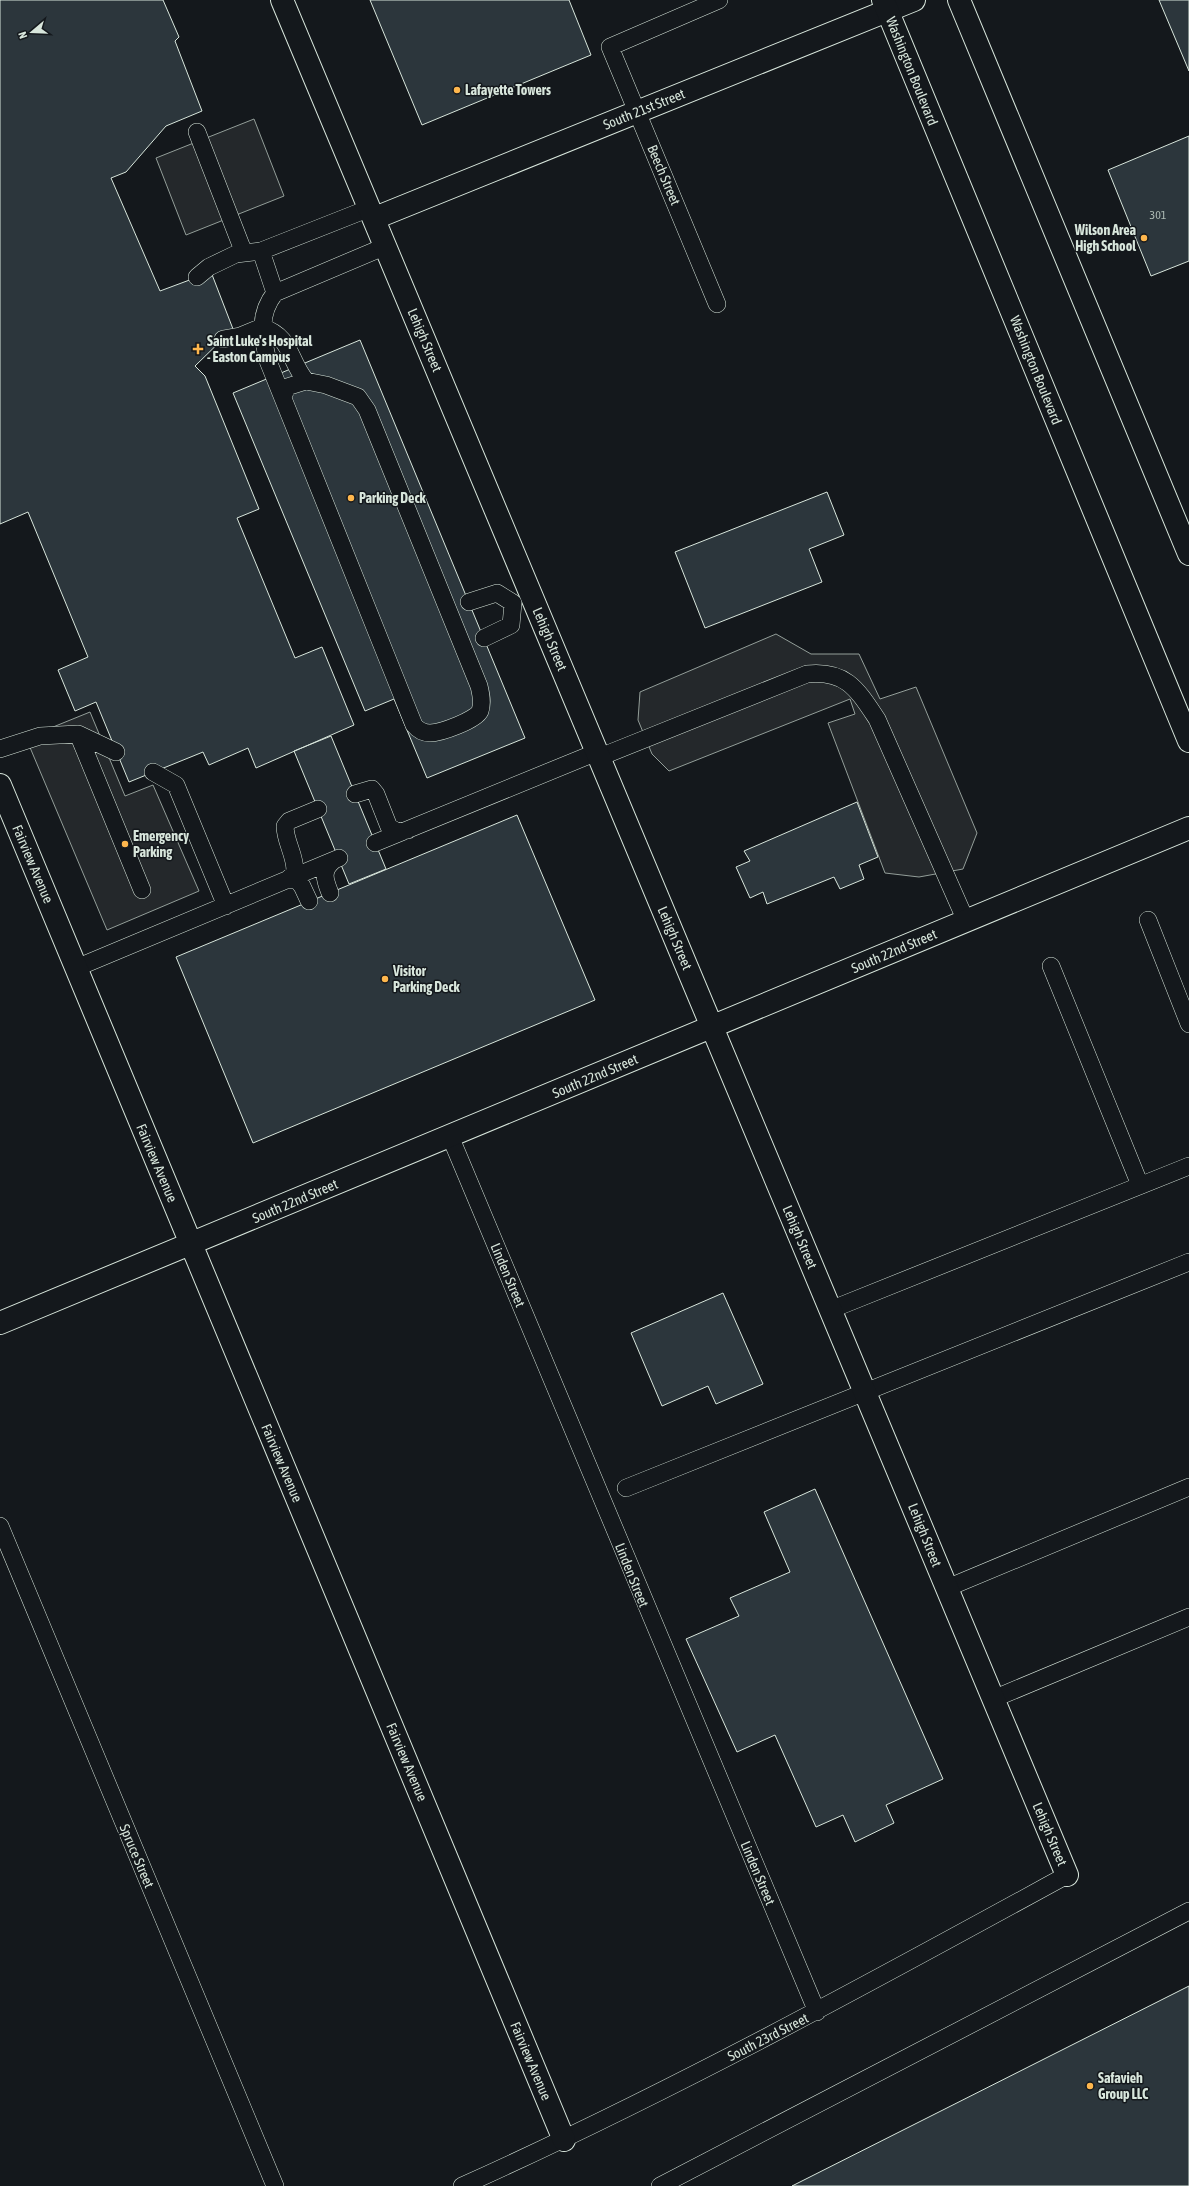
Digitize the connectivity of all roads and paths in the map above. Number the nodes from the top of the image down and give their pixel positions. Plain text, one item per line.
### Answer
1 (282, 0) edge
2 (719, 0) edge
3 (914, 0) edge
4 (959, 0) edge
5 (885, 5) edge
6 (638, 112) junction
7 (197, 132) dead end
8 (372, 213) junction
9 (386, 246) junction
10 (261, 251) junction
11 (244, 253) junction
12 (197, 277) dead end
13 (275, 293) junction
14 (718, 304) dead end
15 (262, 327) junction
16 (223, 339) dead end
17 (306, 381) junction
18 (283, 397) junction
19 (1189, 554) edge
20 (523, 600) junction
21 (469, 602) dead end
22 (484, 638) dead end
23 (78, 734) junction
24 (1189, 741) edge
25 (0, 749) edge
26 (116, 752) dead end
27 (598, 754) junction
28 (153, 772) dead end
29 (0, 785) edge
30 (355, 794) dead end
31 (318, 809) dead end
32 (1189, 828) edge
33 (409, 830) junction
34 (375, 843) dead end
35 (287, 880) junction
36 (142, 890) dead end
37 (330, 893) dead end
38 (309, 901) dead end
39 (226, 906) junction
40 (1148, 920) dead end
41 (966, 921) junction
42 (1051, 966) dead end
43 (76, 968) junction
44 (1189, 1024) edge
45 (712, 1027) junction
46 (450, 1136) junction
47 (1189, 1166) edge
48 (1140, 1185) junction
49 (191, 1244) junction
50 (1189, 1262) edge
51 (830, 1310) junction
52 (0, 1324) edge
53 (865, 1391) junction
54 (1189, 1487) edge
55 (626, 1488) dead end
56 (0, 1526) edge
57 (947, 1588) junction
58 (1189, 1617) edge
59 (993, 1698) junction
60 (1067, 1876) joint
61 (1189, 1911) edge
62 (817, 2012) junction
63 (564, 2140) junction
64 (275, 2186) edge
65 (462, 2186) edge
66 (660, 2186) edge

1 - 8 street, Lehigh Street
2 - 6 lane, Beech Street
3 - 5 street, South 21st Street
4 - 19 street
5 - 6 street, South 21st Street
5 - 24 street, Washington Boulevard
6 - 8 street, South 21st Street
6 - 14 lane, Beech Street
7 - 11 lane
8 - 9 street, Lehigh Street
8 - 10 lane
9 - 13 lane
9 - 20 street, Lehigh Street
10 - 11 lane
10 - 13 lane
11 - 12 lane
13 - 15 lane
15 - 16 lane
15 - 17 lane
15 - 18 lane
17 - 18 lane
17 - 18 lane
20 - 21 lane
20 - 22 lane
20 - 27 street, Lehigh Street
23 - 25 lane
23 - 26 lane
23 - 36 lane
27 - 33 lane
27 - 41 lane
27 - 45 street, Lehigh Street
28 - 39 lane
29 - 43 street, Fairview Avenue
30 - 33 lane
31 - 35 lane
32 - 41 street, South 22nd Street
33 - 34 lane
35 - 37 lane
35 - 38 lane
35 - 39 lane
39 - 43 lane
40 - 44 lane
41 - 45 street, South 22nd Street
42 - 48 lane
43 - 49 street, Fairview Avenue
45 - 46 street, South 22nd Street
45 - 51 street, Lehigh Street
46 - 49 street, South 22nd Street
46 - 62 lane, Linden Street
47 - 48 lane
48 - 51 lane
49 - 52 street, South 22nd Street
49 - 63 street, Fairview Avenue
50 - 53 lane
51 - 53 street, Lehigh Street
53 - 55 lane
53 - 57 street, Lehigh Street
54 - 57 lane
56 - 64 lane, Spruce Street
57 - 59 street, Lehigh Street
58 - 59 lane
59 - 60 street, Lehigh Street
60 - 62 lane, South 23rd Street
61 - 66 lane
62 - 63 lane, South 23rd Street
63 - 65 lane, South 23rd Street

